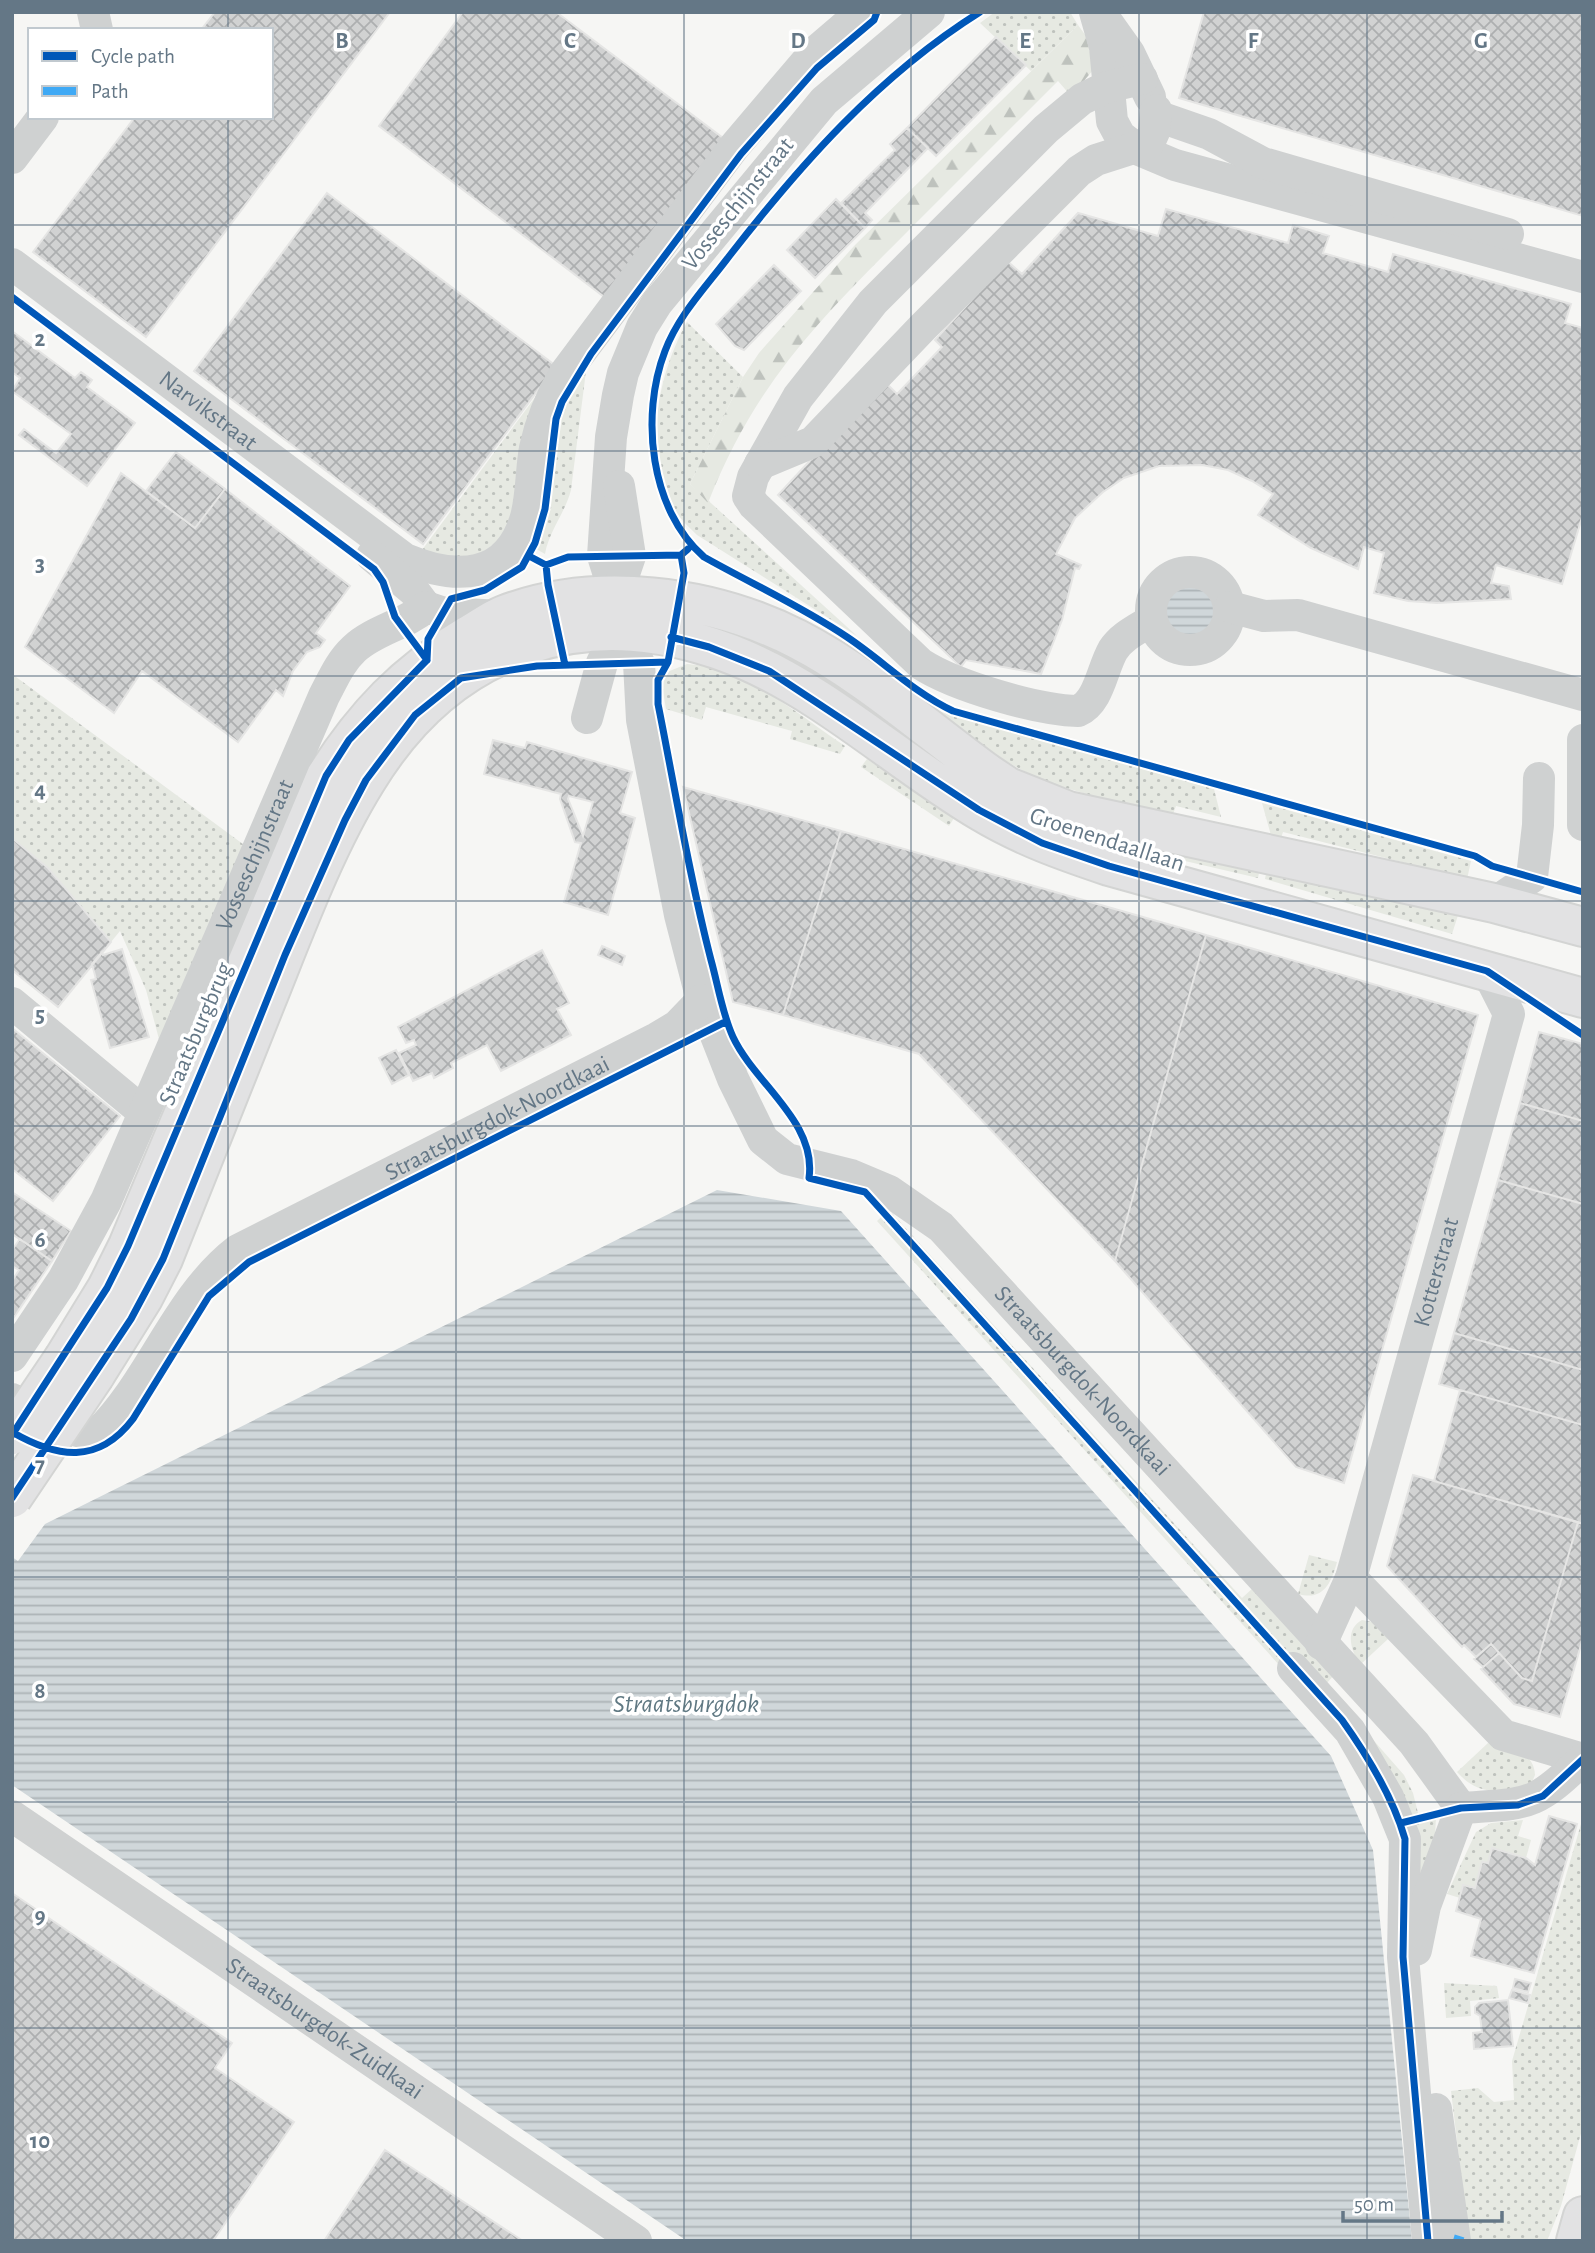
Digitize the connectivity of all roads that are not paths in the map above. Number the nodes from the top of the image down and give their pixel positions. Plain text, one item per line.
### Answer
1 (862, 12) edge
2 (929, 12) edge
3 (1097, 12) edge
4 (1142, 79) junction
5 (1107, 87) junction
6 (1158, 113) junction
7 (41, 119) edge
8 (1137, 149) junction
9 (12, 158) edge
10 (1195, 169) junction
11 (1583, 257) edge
12 (12, 264) edge
13 (1583, 277) edge
14 (12, 283) edge
15 (760, 464) junction
16 (426, 607) junction
17 (1230, 607) junction
18 (617, 613) junction
19 (502, 616) junction
20 (1152, 620) junction
21 (1583, 695) edge
22 (587, 718) dead end
23 (1583, 740) edge
24 (1539, 778) dead end
25 (1583, 825) edge
26 (1494, 903) junction
27 (1583, 927) edge
28 (1488, 971) junction
29 (1583, 998) edge
30 (702, 1000) junction
31 (12, 1003) edge
32 (142, 1111) junction
33 (12, 1356) edge
34 (12, 1399) edge
35 (12, 1435) edge
36 (12, 1498) edge
37 (1351, 1578) junction
38 (1321, 1644) junction
39 (1293, 1668) dead end
40 (1583, 1759) edge
41 (1461, 1808) junction
42 (12, 1816) edge
43 (1583, 2216) edge
44 (636, 2241) edge
45 (1428, 2241) edge
46 (1455, 2241) edge
47 (1576, 2241) edge

1 - 12 street, Narvikstraat
2 - 18 street, Vosseschijnstraat
3 - 4 street
3 - 5 street
4 - 5 street
4 - 6 street
5 - 8 street
5 - 15 street
6 - 8 street
6 - 10 street
6 - 11 street
7 - 9 street
8 - 10 street
8 - 15 street
10 - 13 street
14 - 16 street, Narvikstraat
15 - 20 street
16 - 19 street
16 - 32 street, Vosseschijnstraat
17 - 20 street
17 - 20 street
17 - 21 street
18 - 19 main road, Straatsburgbrug
18 - 22 street, Vosseschijnstraat
18 - 26 main road, Groenendaallaan
18 - 28 main road, Groenendaallaan
18 - 30 street
18 - 36 main road, bridge
19 - 35 main road, Straatsburgbrug, bridge
23 - 25 street
24 - 26 street
26 - 27 main road, Groenendaallaan
28 - 29 main road, Groenendaallaan
28 - 37 street, Kotterstraat
30 - 34 street, Straatsburgdok-Noordkaai
30 - 38 street, Straatsburgdok-Noordkaai
31 - 32 street
32 - 33 street, Vosseschijnstraat
37 - 38 street
37 - 40 street
38 - 41 street, Straatsburgdok-Noordkaai
39 - 45 street
40 - 41 street
41 - 46 street
42 - 44 street, Straatsburgdok-Zuidkaai
43 - 47 main road

